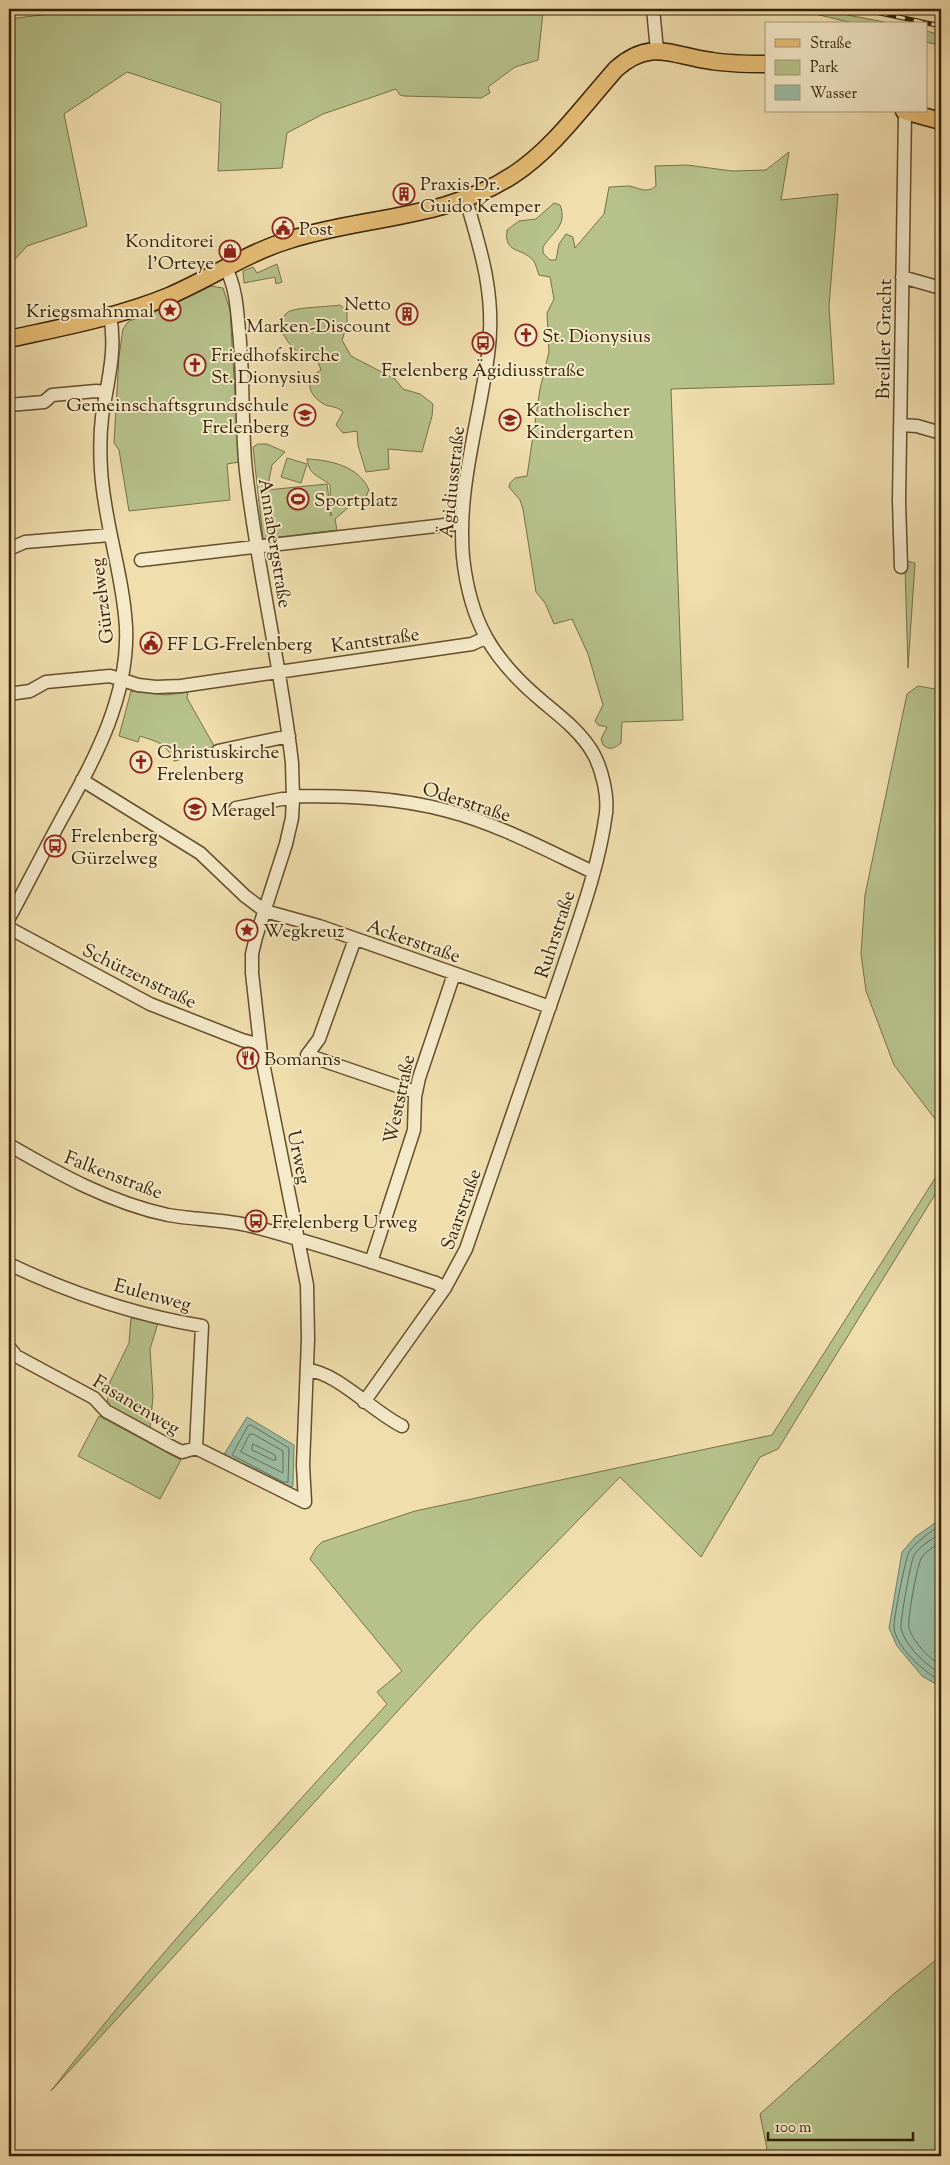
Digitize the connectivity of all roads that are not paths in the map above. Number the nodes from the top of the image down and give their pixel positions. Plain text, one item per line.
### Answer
1 (653, 9) edge
2 (657, 50) junction
3 (765, 64) edge
4 (905, 112) edge
5 (941, 122) edge
6 (466, 200) junction
7 (226, 268) junction
8 (902, 277) junction
9 (941, 288) edge
10 (110, 316) junction
11 (9, 339) edge
12 (106, 392) junction
13 (9, 405) edge
14 (900, 425) junction
15 (941, 433) edge
16 (462, 523) junction
17 (110, 535) junction
18 (256, 547) junction
19 (9, 549) edge
20 (141, 560) dead end
21 (901, 567) dead end
22 (485, 638) junction
23 (278, 672) junction
24 (122, 681) junction
25 (9, 694) edge
26 (289, 736) junction
27 (218, 751) dead end
28 (82, 780) junction
29 (293, 798) junction
30 (236, 808) dead end
31 (593, 872) junction
32 (266, 911) junction
33 (9, 918) edge
34 (9, 928) edge
35 (355, 939) junction
36 (454, 974) junction
37 (550, 1007) junction
38 (260, 1043) junction
39 (415, 1092) junction
40 (9, 1145) edge
41 (299, 1240) junction
42 (371, 1262) junction
43 (9, 1264) edge
44 (445, 1288) junction
45 (9, 1347) edge
46 (306, 1370) junction
47 (364, 1402) junction
48 (402, 1426) dead end
49 (196, 1448) junction
50 (305, 1502) joint

1 - 2 street
2 - 3 main road
2 - 6 main road
4 - 5 main road
4 - 8 street, Breiller Gracht
6 - 7 main road
6 - 16 street, Ägidiusstraße
7 - 10 main road
7 - 18 street, Annabergstraße
8 - 9 street
8 - 14 street, Breiller Gracht
10 - 11 main road
10 - 12 street, Gürzelweg
12 - 13 street
12 - 17 street, Gürzelweg
14 - 15 street
14 - 21 street, Breiller Gracht
16 - 18 street
16 - 22 street, Ägidiusstraße
17 - 19 street
17 - 24 street, Gürzelweg
18 - 20 street
18 - 23 street, Annabergstraße
22 - 23 street, Kantstraße
22 - 31 street, Ägidiusstraße
23 - 24 street, Kantstraße
23 - 26 street, Annabergstraße
24 - 25 street, Kantstraße
24 - 28 street, Gürzelweg
26 - 27 street
26 - 29 street, Annabergstraße
28 - 32 street, Ackerstraße
28 - 33 street, Gürzelweg
29 - 30 street, Oderstraße
29 - 31 street, Oderstraße
29 - 32 street, Annabergstraße
31 - 37 street, Ruhrstraße
32 - 35 street, Ackerstraße
32 - 38 street, Urweg
34 - 38 street, Schützenstraße
35 - 36 street, Ackerstraße
35 - 39 street
36 - 37 street, Ackerstraße
36 - 39 street, Weststraße
37 - 44 street, Saarstraße
38 - 41 street, Urweg
39 - 42 street, Weststraße
40 - 41 street, Falkenstraße
41 - 42 street, Falkenstraße
41 - 46 street, Urweg
42 - 44 street, Falkenstraße
43 - 49 street, Eulenweg
44 - 47 street, Saarstraße
45 - 49 street, Fasanenweg
46 - 47 street
46 - 50 street, Urweg
47 - 48 street
49 - 50 street, Fasanenweg

